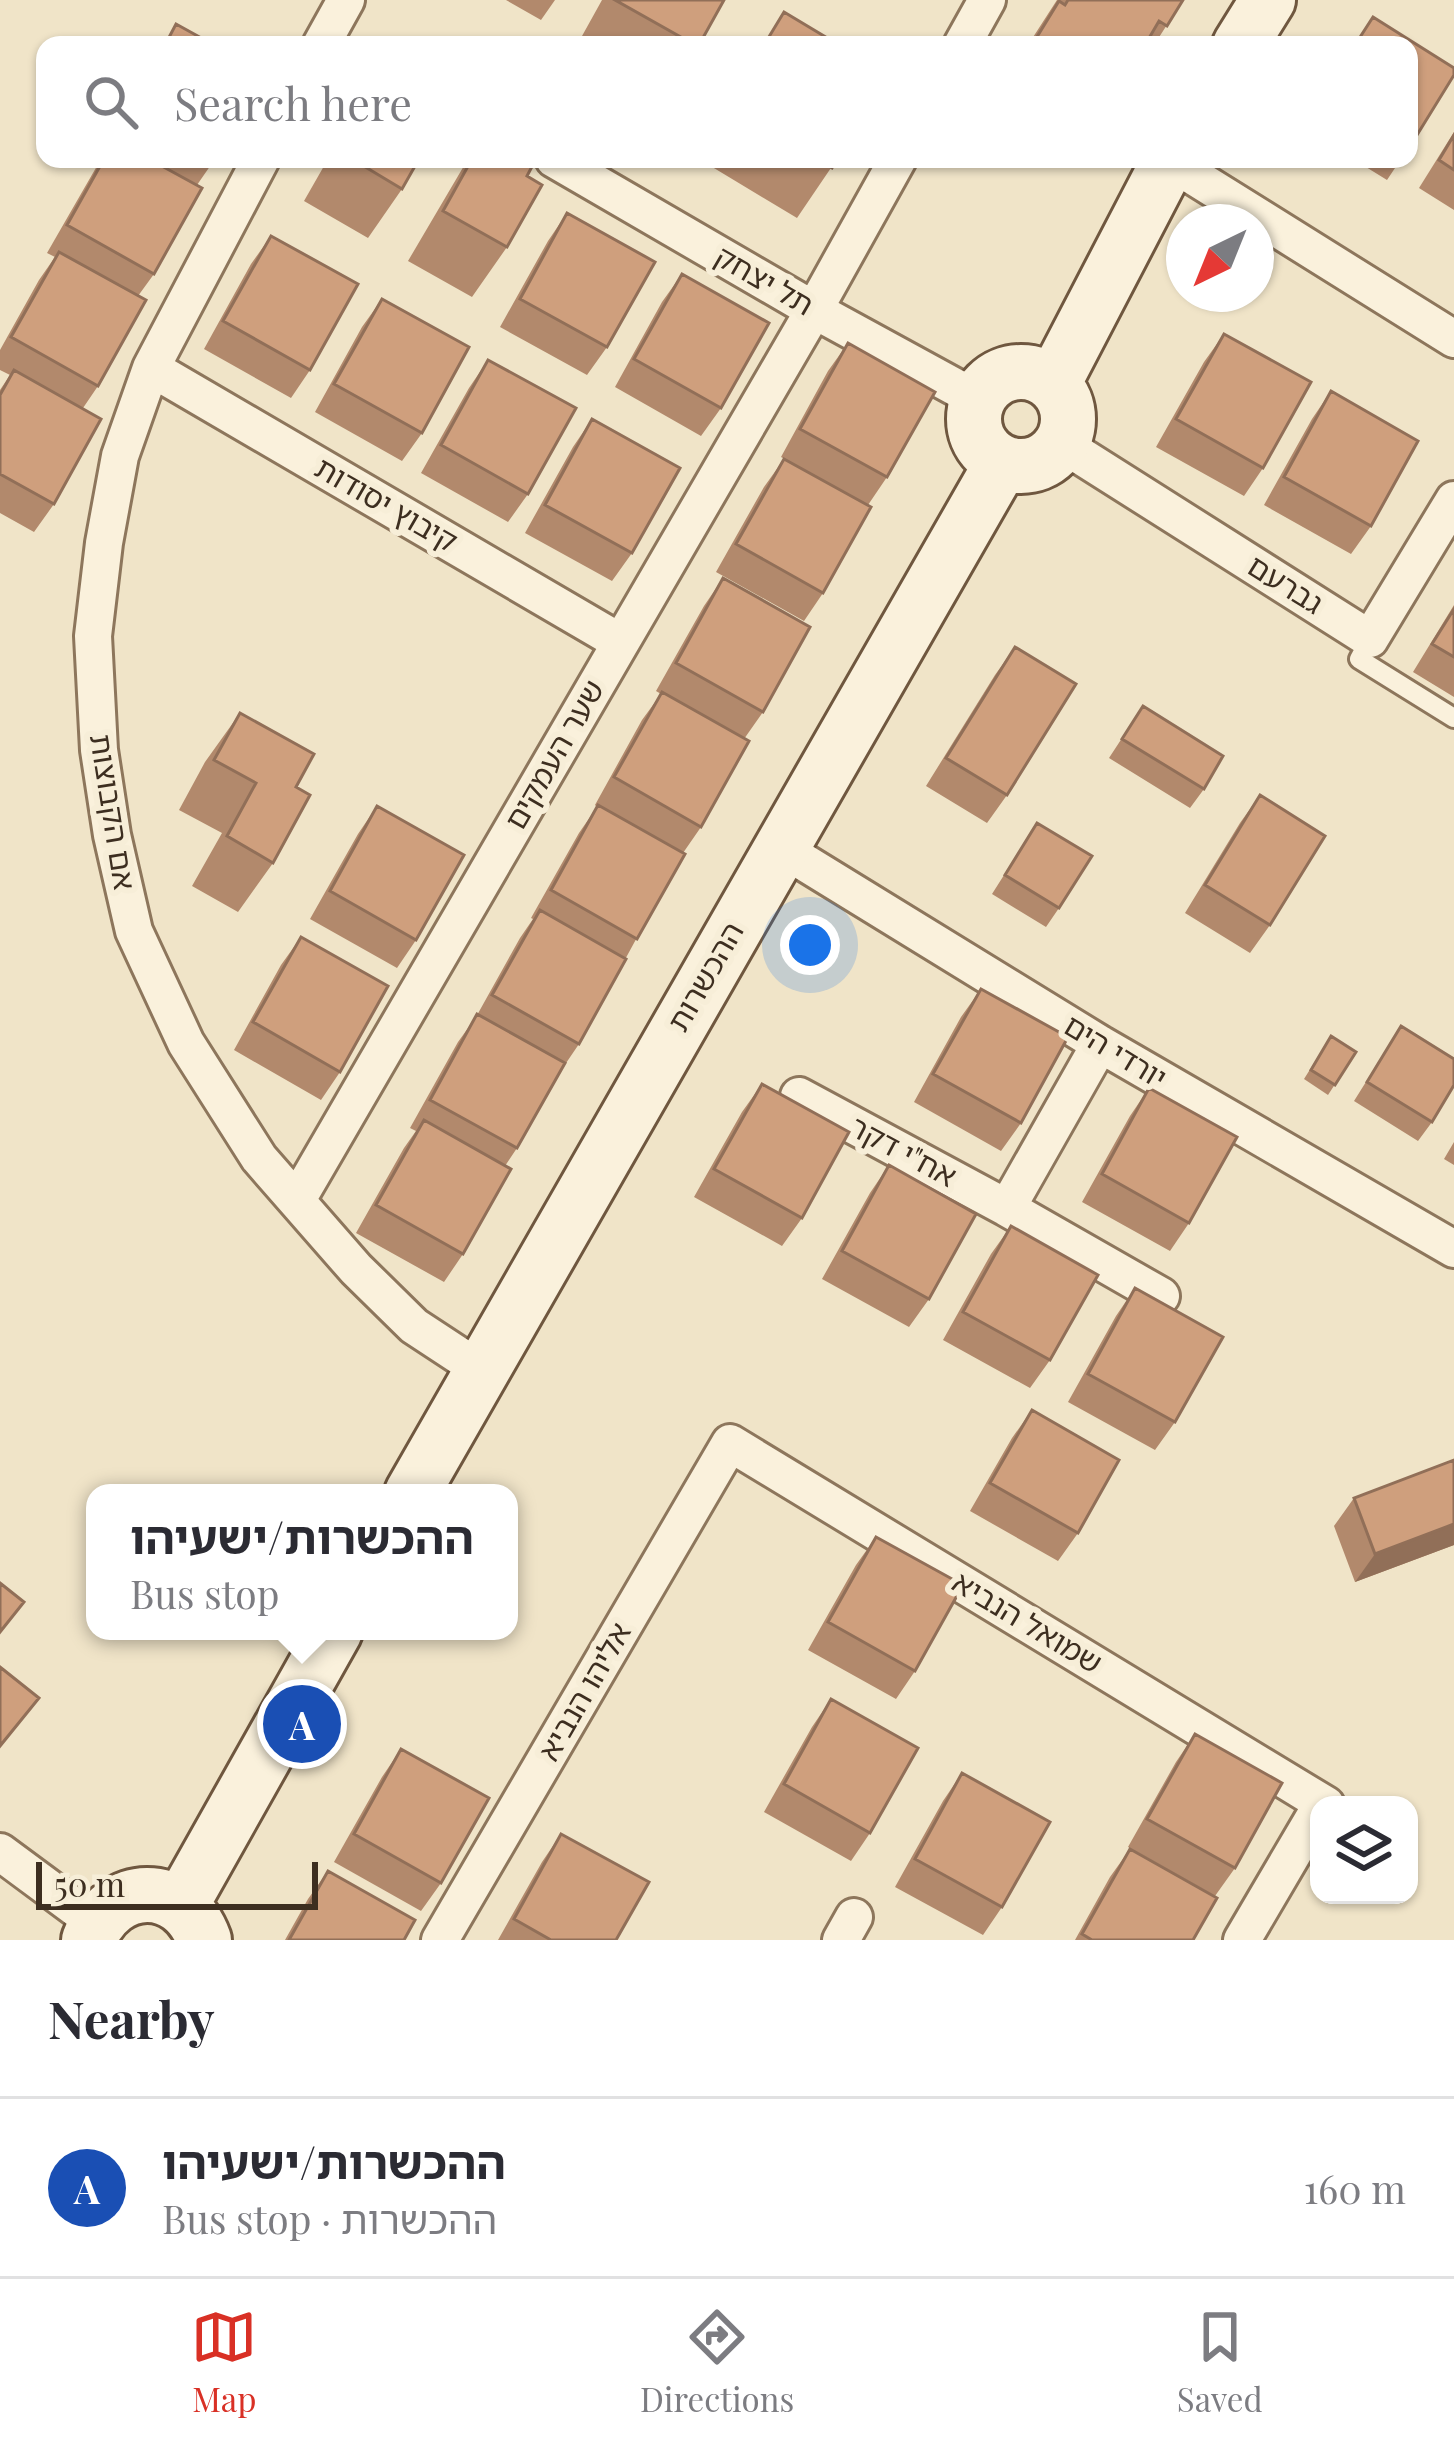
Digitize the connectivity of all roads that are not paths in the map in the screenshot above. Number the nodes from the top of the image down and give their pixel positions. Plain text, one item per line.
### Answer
1 (987, 0) edge
2 (1268, 0) edge
3 (967, 36) edge
4 (1246, 36) edge
5 (256, 168) edge
6 (569, 168) edge
7 (893, 168) edge
8 (1166, 168) edge
9 (1183, 168) edge
10 (814, 310) junction
11 (1454, 339) edge
12 (151, 368) junction
13 (1053, 384) junction
14 (977, 400) junction
15 (1062, 444) junction
16 (1002, 463) junction
17 (1454, 500) edge
18 (1370, 639) junction
19 (620, 642) junction
20 (1454, 718) edge
21 (781, 848) junction
22 (1100, 1044) junction
23 (799, 1096) dead end
24 (296, 1200) junction
25 (1006, 1208) junction
26 (1454, 1249) edge
27 (1161, 1296) edge
28 (481, 1370) junction
29 (730, 1443) joint
30 (417, 1484) edge
31 (331, 1640) edge
32 (1310, 1799) edge
33 (1310, 1826) edge
34 (0, 1852) edge
35 (193, 1923) edge
36 (92, 1931) edge
37 (440, 1940) edge
38 (1242, 1940) edge

1 - 3 street
2 - 4 street
5 - 12 street, אם הקבוצות
6 - 10 street, תל יצחק
7 - 10 street, שער העמקים
8 - 13 street
9 - 11 street
10 - 14 street, תל יצחק
10 - 19 street, שער העמקים
12 - 19 street, קיבוץ יסודות
12 - 24 street, אם הקבוצות
13 - 14 street
13 - 15 street
14 - 16 street
15 - 16 street
15 - 18 street, גברעם
16 - 21 street, ההכשרות
17 - 18 street
18 - 20 lane
19 - 24 street, שער העמקים
21 - 22 street, יורדי הים
21 - 28 street, ההכשרות
22 - 25 street
22 - 26 street, יורדי הים
23 - 25 street, אח"י דקר
24 - 28 street, אם הקבוצות
25 - 27 street, אח"י דקר
28 - 30 street, ההכשרות
29 - 32 street, שמואל הנביא
29 - 37 street, אליהו הנביא
31 - 35 street
33 - 38 street
34 - 36 street
35 - 36 street

